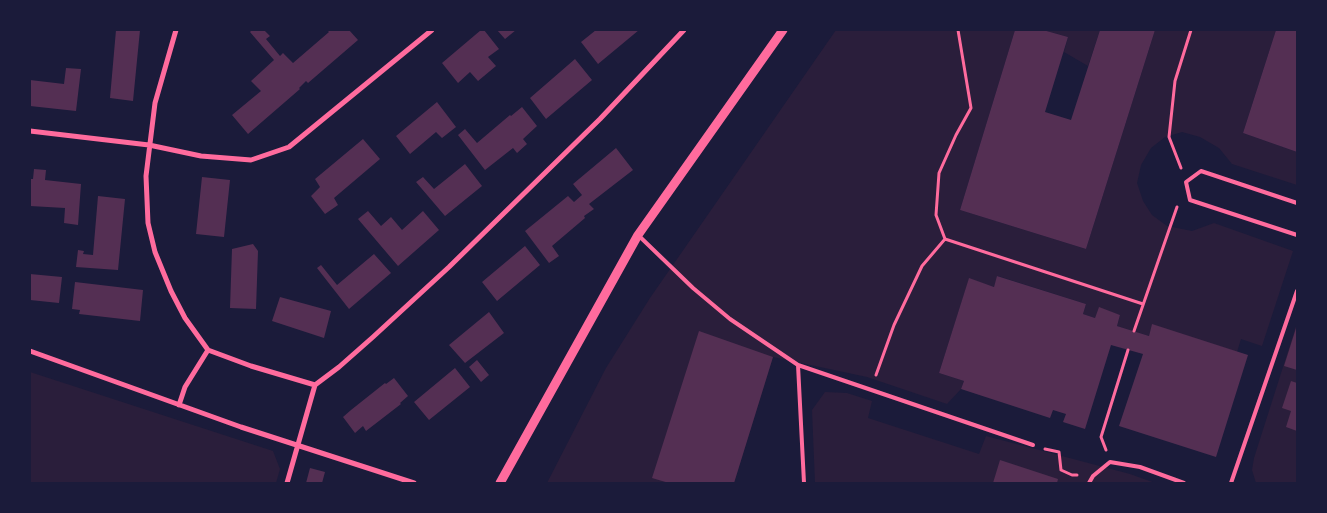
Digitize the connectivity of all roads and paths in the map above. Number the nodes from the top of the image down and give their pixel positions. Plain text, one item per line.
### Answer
1 (176, 30) edge
2 (432, 30) edge
3 (684, 30) edge
4 (783, 30) edge
5 (958, 30) edge
6 (1191, 30) edge
7 (30, 131) edge
8 (149, 145) junction
9 (1186, 182) junction
10 (1297, 202) edge
11 (638, 235) junction
12 (1297, 235) edge
13 (945, 239) junction
14 (1297, 291) edge
15 (1143, 304) junction
16 (1134, 331) dead end
17 (208, 350) junction
18 (1128, 350) dead end
19 (30, 351) edge
20 (798, 365) junction
21 (315, 385) junction
22 (870, 390) junction
23 (179, 405) junction
24 (1033, 445) joint
25 (298, 446) junction
26 (1110, 462) junction
27 (1093, 476) junction
28 (287, 483) edge
29 (414, 483) edge
30 (500, 483) edge
31 (804, 483) edge
32 (1089, 483) edge
33 (1184, 483) edge
34 (1231, 483) edge

1 - 8 street
2 - 8 street
3 - 21 street
4 - 11 street
5 - 13 path
6 - 9 path
7 - 8 street
8 - 17 street
9 - 10 lane
9 - 12 lane
9 - 15 path
11 - 20 lane
11 - 30 street
13 - 15 path
13 - 22 path
14 - 34 lane
15 - 16 path
17 - 21 street
17 - 23 street
18 - 26 path
19 - 23 street
20 - 22 lane
20 - 31 lane
21 - 25 street
22 - 24 lane
23 - 25 street
24 - 27 path
25 - 28 street
25 - 29 street
26 - 27 lane
26 - 33 lane
27 - 32 lane

